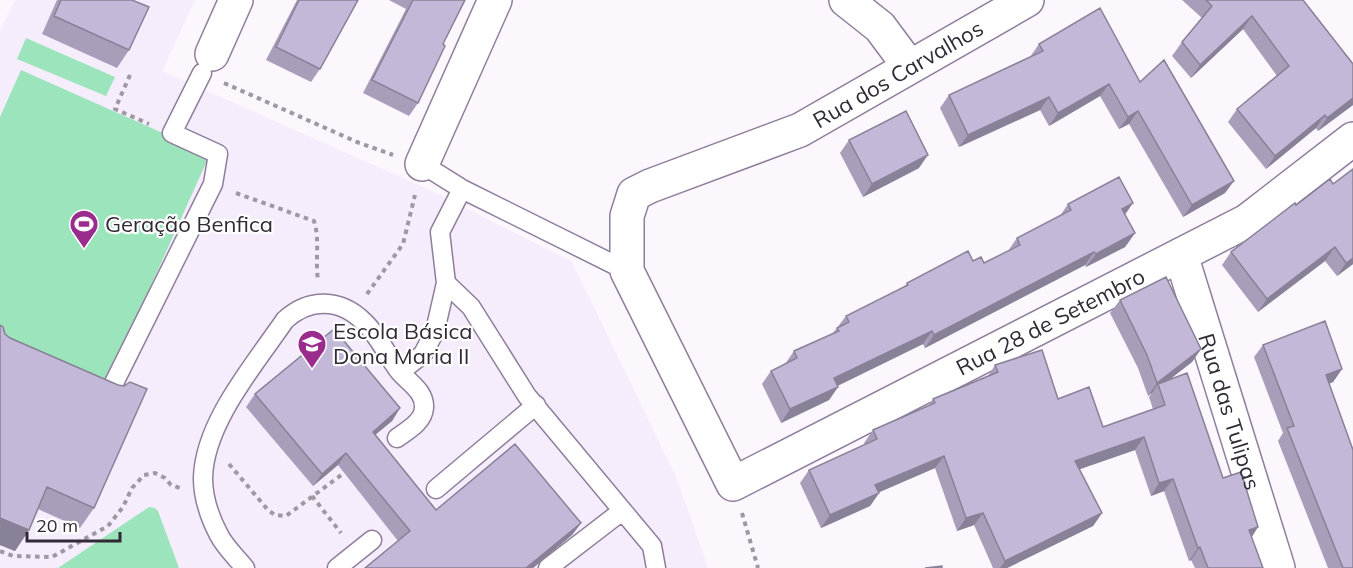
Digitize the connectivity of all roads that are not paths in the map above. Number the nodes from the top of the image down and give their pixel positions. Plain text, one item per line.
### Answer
1 (236, 0) edge
2 (495, 0) edge
3 (846, 0) edge
4 (1027, 0) edge
5 (206, 63) joint
6 (909, 66) junction
7 (1353, 139) edge
8 (422, 164) joint
9 (462, 189) junction
10 (1181, 255) junction
11 (627, 271) junction
12 (446, 283) junction
13 (400, 372) junction
14 (86, 386) edge
15 (536, 405) junction
16 (397, 438) dead end
17 (436, 489) dead end
18 (622, 511) junction
19 (372, 540) dead end
20 (245, 568) edge
21 (337, 568) edge
22 (548, 568) edge
23 (656, 568) edge
24 (1278, 568) edge

1 - 5 street
2 - 8 street
3 - 6 street
4 - 6 street, Rua dos Carvalhos
5 - 14 lane
6 - 11 street, Rua dos Carvalhos
7 - 10 street, Rua 28 de Setembro
8 - 9 lane
9 - 11 lane
9 - 12 lane
10 - 11 street, Rua 28 de Setembro
10 - 24 street, Rua das Tulipas
12 - 13 lane
12 - 15 lane
13 - 16 lane
13 - 20 lane
15 - 17 lane
15 - 18 lane
18 - 22 lane
18 - 23 lane
19 - 21 lane

